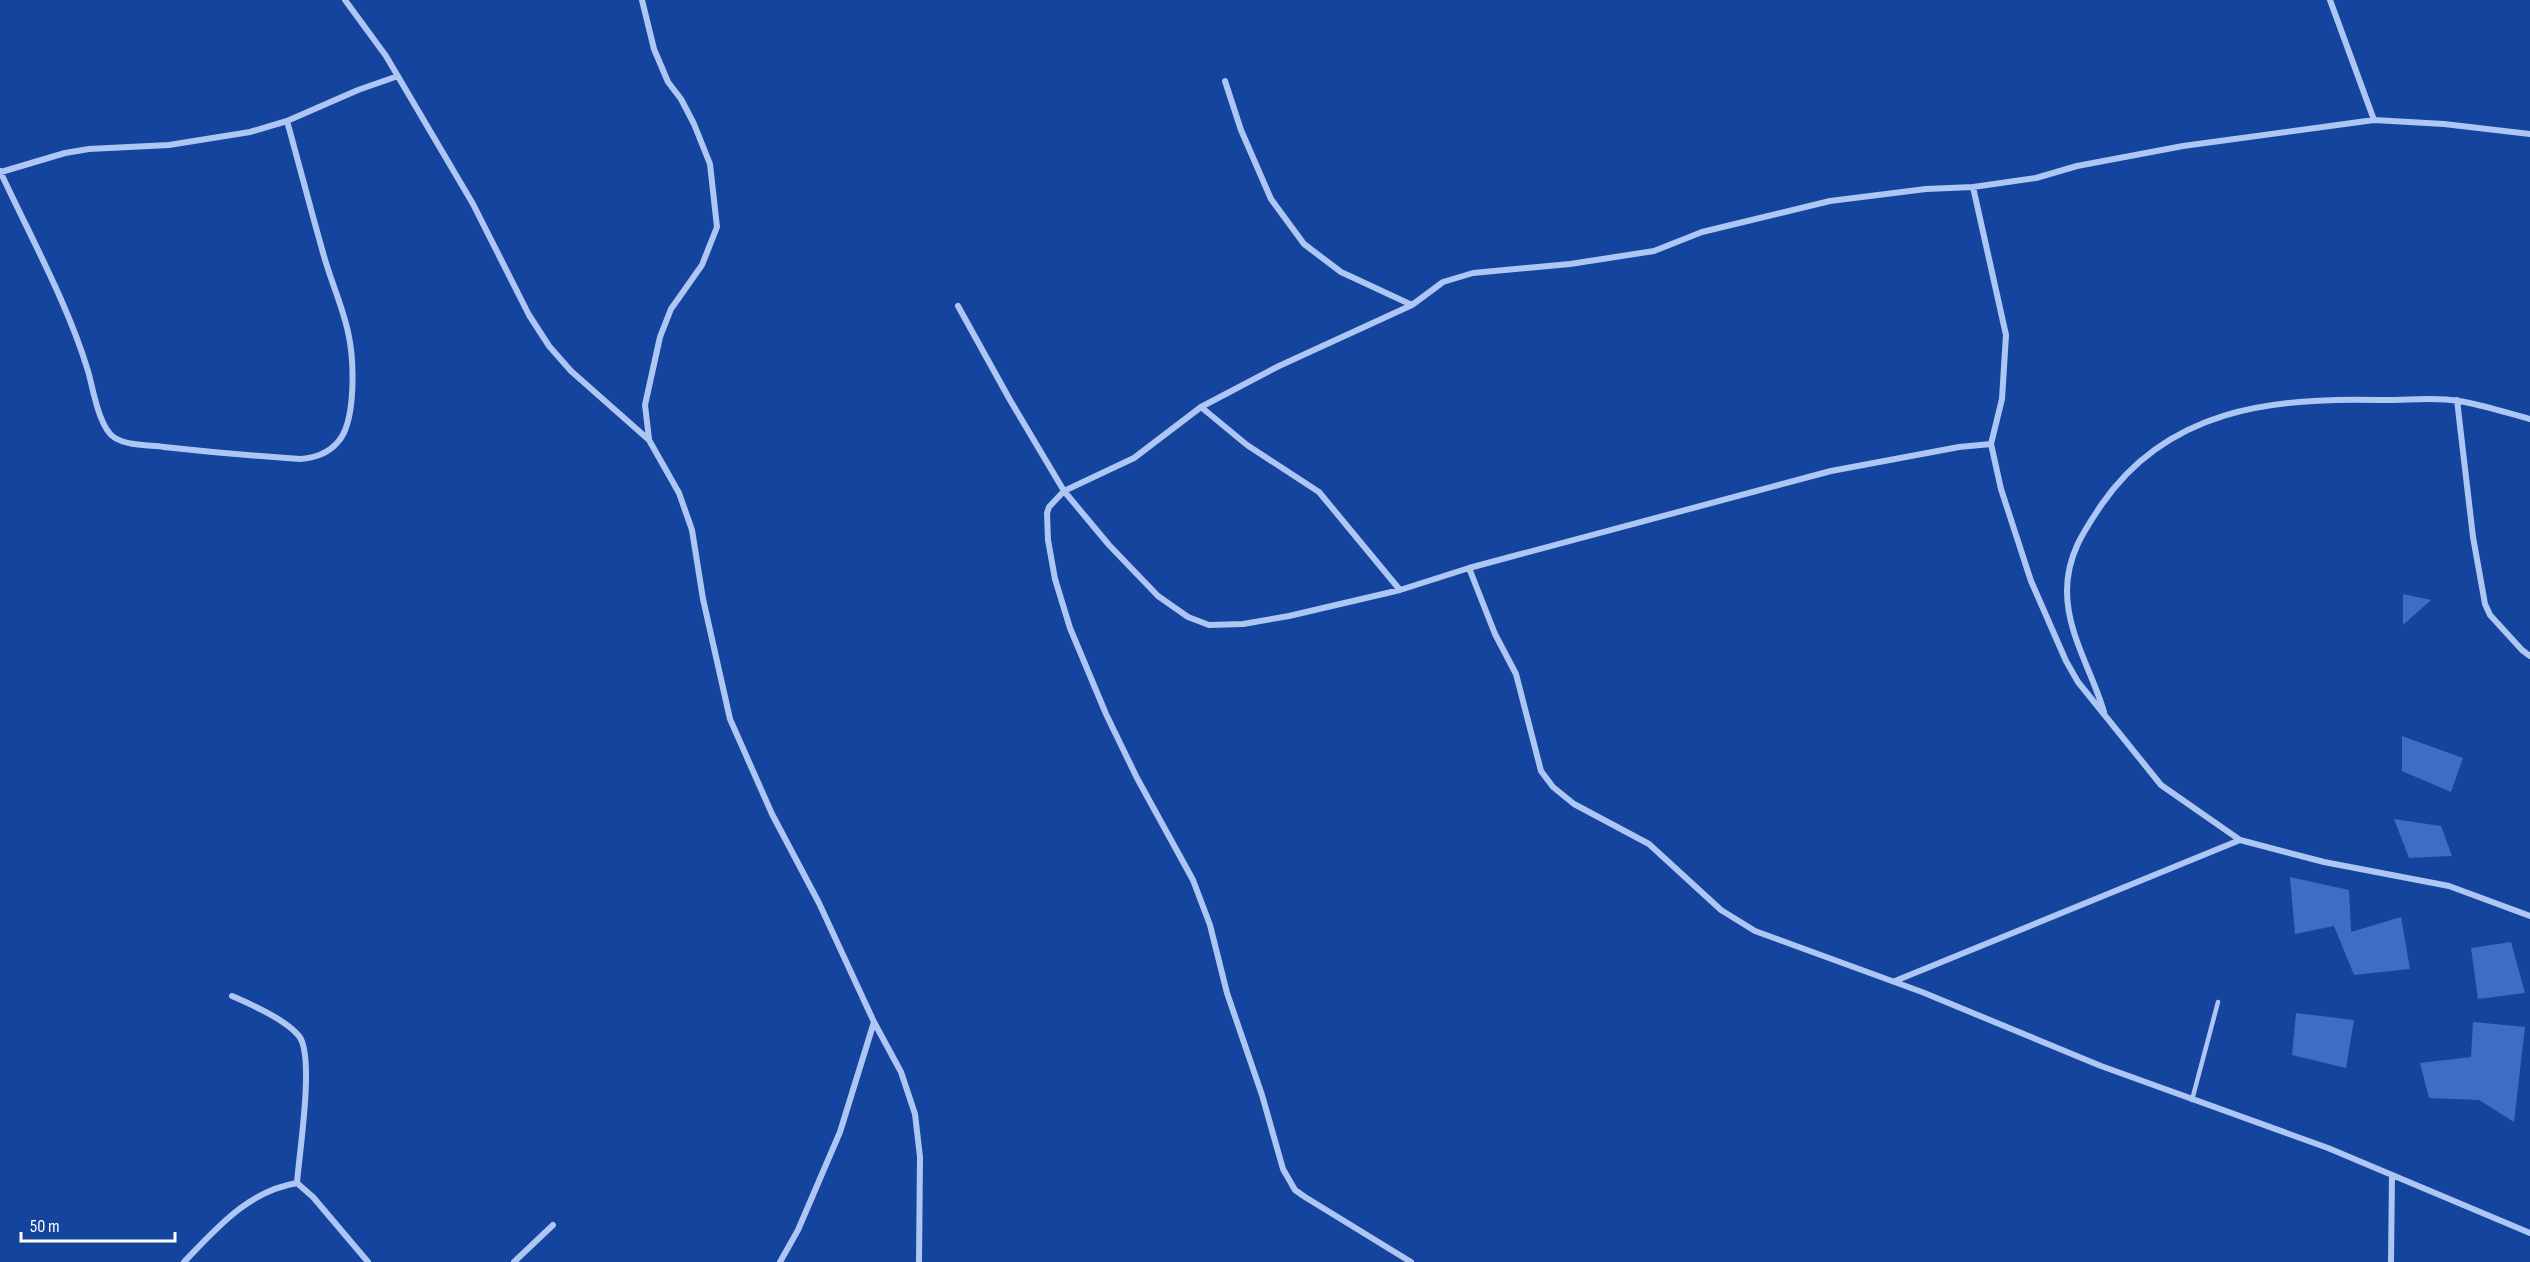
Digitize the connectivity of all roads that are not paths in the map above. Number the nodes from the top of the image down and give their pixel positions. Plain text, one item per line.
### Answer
1 (345, 0) edge
2 (642, 0) edge
3 (2330, 0) edge
4 (398, 76) junction
5 (1225, 81) dead end
6 (2374, 120) junction
7 (287, 121) junction
8 (2530, 134) edge
9 (0, 171) edge
10 (1973, 187) junction
11 (1412, 305) junction
12 (958, 306) dead end
13 (2457, 400) junction
14 (1202, 407) junction
15 (2530, 419) edge
16 (649, 440) junction
17 (1991, 444) junction
18 (1064, 491) junction
19 (1469, 568) junction
20 (1400, 590) junction
21 (2530, 656) edge
22 (2105, 715) junction
23 (2240, 840) junction
24 (2530, 916) edge
25 (1895, 982) junction
26 (232, 996) dead end
27 (2218, 1002) dead end
28 (874, 1022) junction
29 (2192, 1101) junction
30 (2392, 1175) junction
31 (297, 1182) junction
32 (553, 1224) dead end
33 (2530, 1233) edge
34 (184, 1262) edge
35 (368, 1262) edge
36 (514, 1262) edge
37 (780, 1262) edge
38 (919, 1262) edge
39 (1411, 1262) edge
40 (2391, 1262) edge

1 - 4 street
2 - 16 street
3 - 6 street
4 - 7 street
4 - 16 street
5 - 11 street
6 - 8 street
6 - 10 street
7 - 9 street
7 - 9 street
10 - 11 street
10 - 17 street
11 - 14 street
12 - 18 street
13 - 15 street
13 - 21 street
13 - 22 street
14 - 18 street
14 - 20 street
16 - 28 street
17 - 19 street
17 - 22 street
18 - 20 street
18 - 39 street
19 - 20 street
19 - 25 street
22 - 23 street
23 - 24 street
23 - 25 street
25 - 29 street
26 - 31 street
27 - 29 lane
28 - 37 street
28 - 38 street
29 - 30 street
30 - 33 street
30 - 40 street
31 - 34 street
31 - 35 street
32 - 36 street

